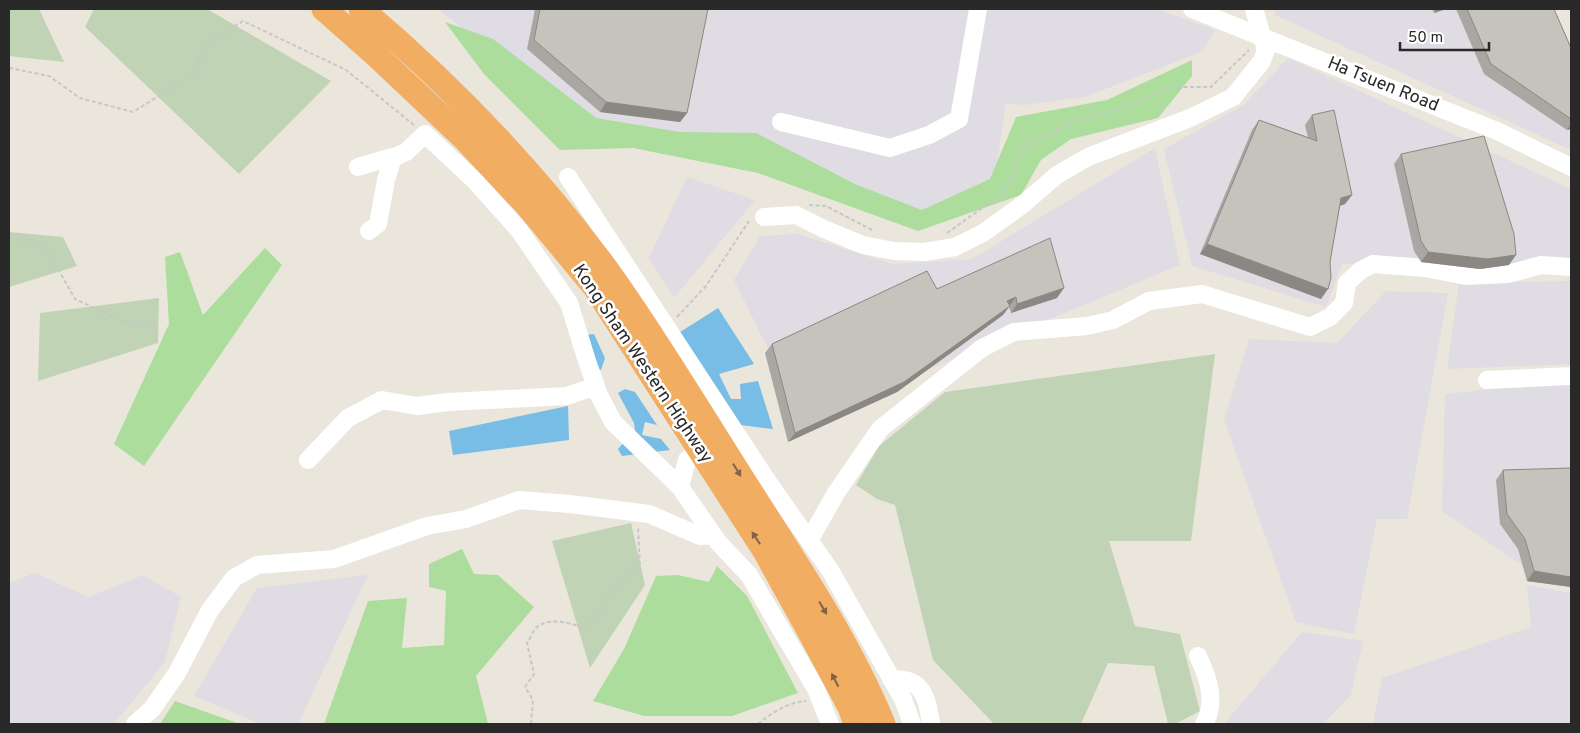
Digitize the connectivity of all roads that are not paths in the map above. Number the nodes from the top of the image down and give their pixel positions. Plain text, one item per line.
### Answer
1 (304, 9) edge
2 (324, 9) edge
3 (340, 9) edge
4 (361, 9) edge
5 (366, 9) edge
6 (978, 9) edge
7 (1192, 9) edge
8 (1254, 9) edge
9 (393, 36) junction
10 (1261, 36) junction
11 (376, 55) junction
12 (781, 122) dead end
13 (392, 157) junction
14 (1571, 167) edge
15 (358, 168) dead end
16 (568, 177) dead end
17 (757, 219) road end
18 (369, 231) dead end
19 (1571, 267) edge
20 (1571, 376) edge
21 (1487, 380) dead end
22 (596, 386) junction
23 (737, 434) junction
24 (712, 441) junction
25 (308, 460) dead end
26 (680, 487) junction
27 (713, 535) junction
28 (810, 540) junction
29 (1198, 656) dead end
30 (891, 679) junction
31 (930, 717) edge
32 (135, 724) edge
33 (830, 724) edge
34 (856, 724) edge
35 (883, 724) edge
36 (912, 724) edge
37 (943, 724) edge
38 (1204, 724) edge

1 - 11 highway
2 - 11 highway, Kong Sham Western Highway
3 - 24 street
4 - 9 highway, Kong Sham Western Highway
5 - 9 highway
6 - 12 street
7 - 10 street, Ha Tsuen Road
8 - 10 street
9 -> 35 highway, Kong Sham Western Highway
10 - 14 street, Ha Tsuen Road
10 - 17 street
34 -> 11 highway, Kong Sham Western Highway
13 - 15 street
13 - 18 street
13 - 22 street
16 - 23 street
19 - 28 street
20 - 21 street
22 - 25 street
22 - 26 street
23 - 24 street
23 - 28 street
24 - 26 street
26 - 27 street
27 - 32 street
27 - 33 street
28 - 30 street
29 - 38 street
30 - 31 street
30 - 36 street
31 - 37 street

